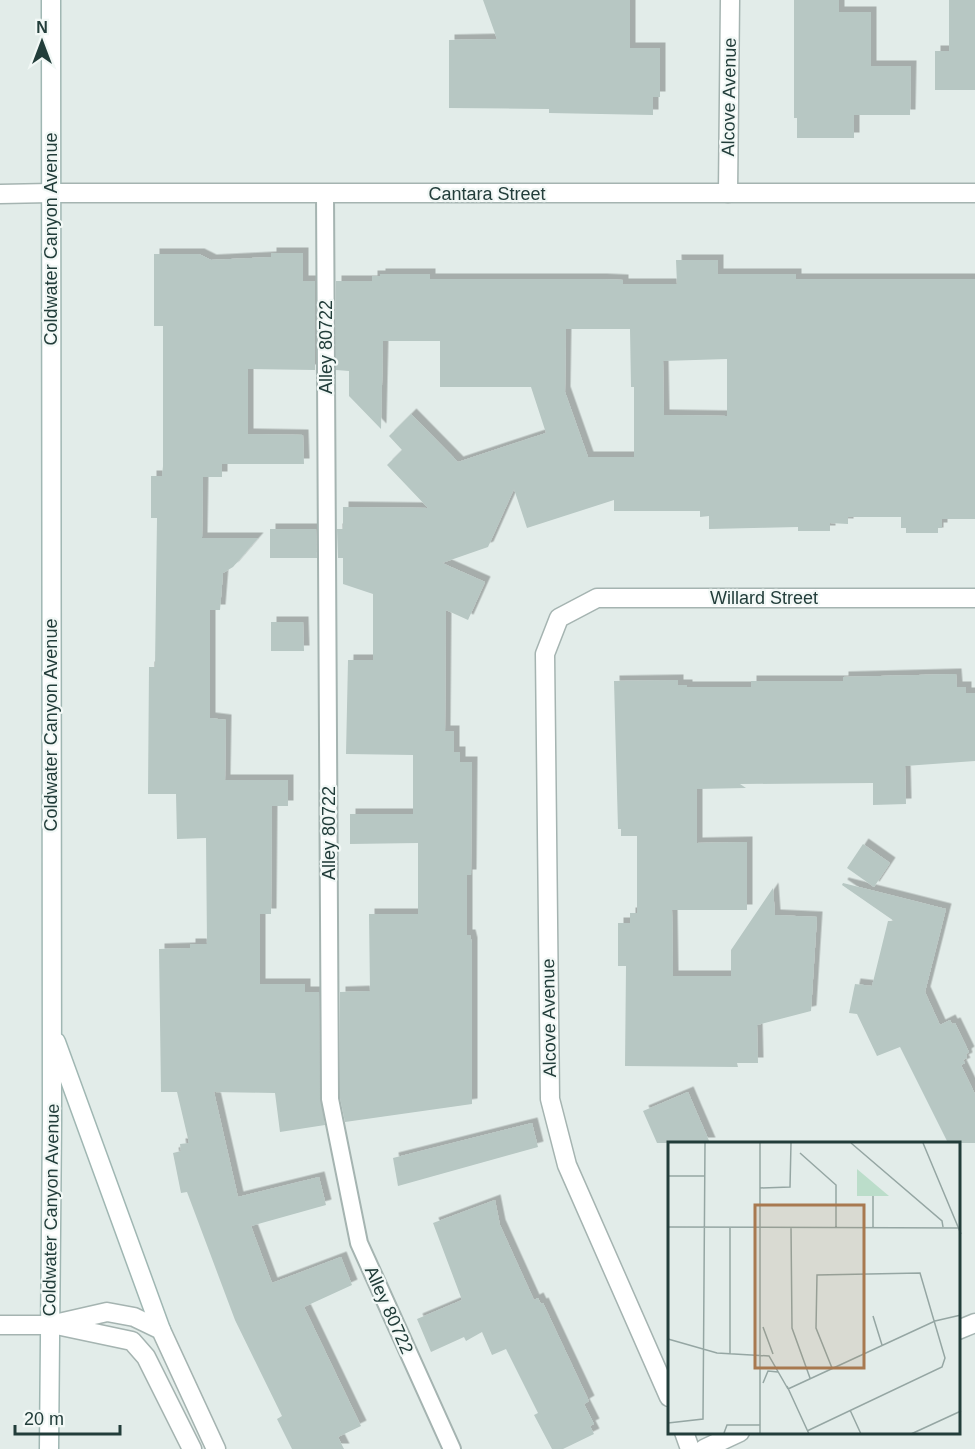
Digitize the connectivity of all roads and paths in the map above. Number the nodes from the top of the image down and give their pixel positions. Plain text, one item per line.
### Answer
1 (51, 0) edge
2 (730, 0) edge
3 (0, 194) edge
4 (50, 194) junction
5 (326, 194) junction
6 (728, 194) junction
7 (975, 194) edge
8 (975, 598) edge
9 (559, 618) joint
10 (51, 1029) junction
11 (975, 1323) edge
12 (0, 1325) edge
13 (50, 1325) junction
14 (960, 1329) edge
15 (161, 1330) junction
16 (668, 1395) edge
17 (685, 1434) edge
18 (736, 1434) edge
19 (50, 1449) edge
20 (192, 1449) edge
21 (216, 1449) edge
22 (452, 1449) edge
23 (690, 1449) edge
24 (704, 1449) edge

1 - 4 street, Coldwater Canyon Avenue
2 - 6 street, Alcove Avenue
3 - 4 street, Cantara Street
4 - 5 street, Cantara Street
4 - 10 street, Coldwater Canyon Avenue
5 - 6 street, Cantara Street
5 - 22 lane, Alley 80722
6 - 7 street, Cantara Street
8 - 9 street, Willard Street
9 - 16 street, Alcove Avenue
10 - 13 street, Coldwater Canyon Avenue
10 - 15 street
11 - 14 street
12 - 13 street
13 - 15 street
13 - 19 street, Coldwater Canyon Avenue
13 - 20 street
15 - 21 street
17 - 23 street
18 - 24 street

